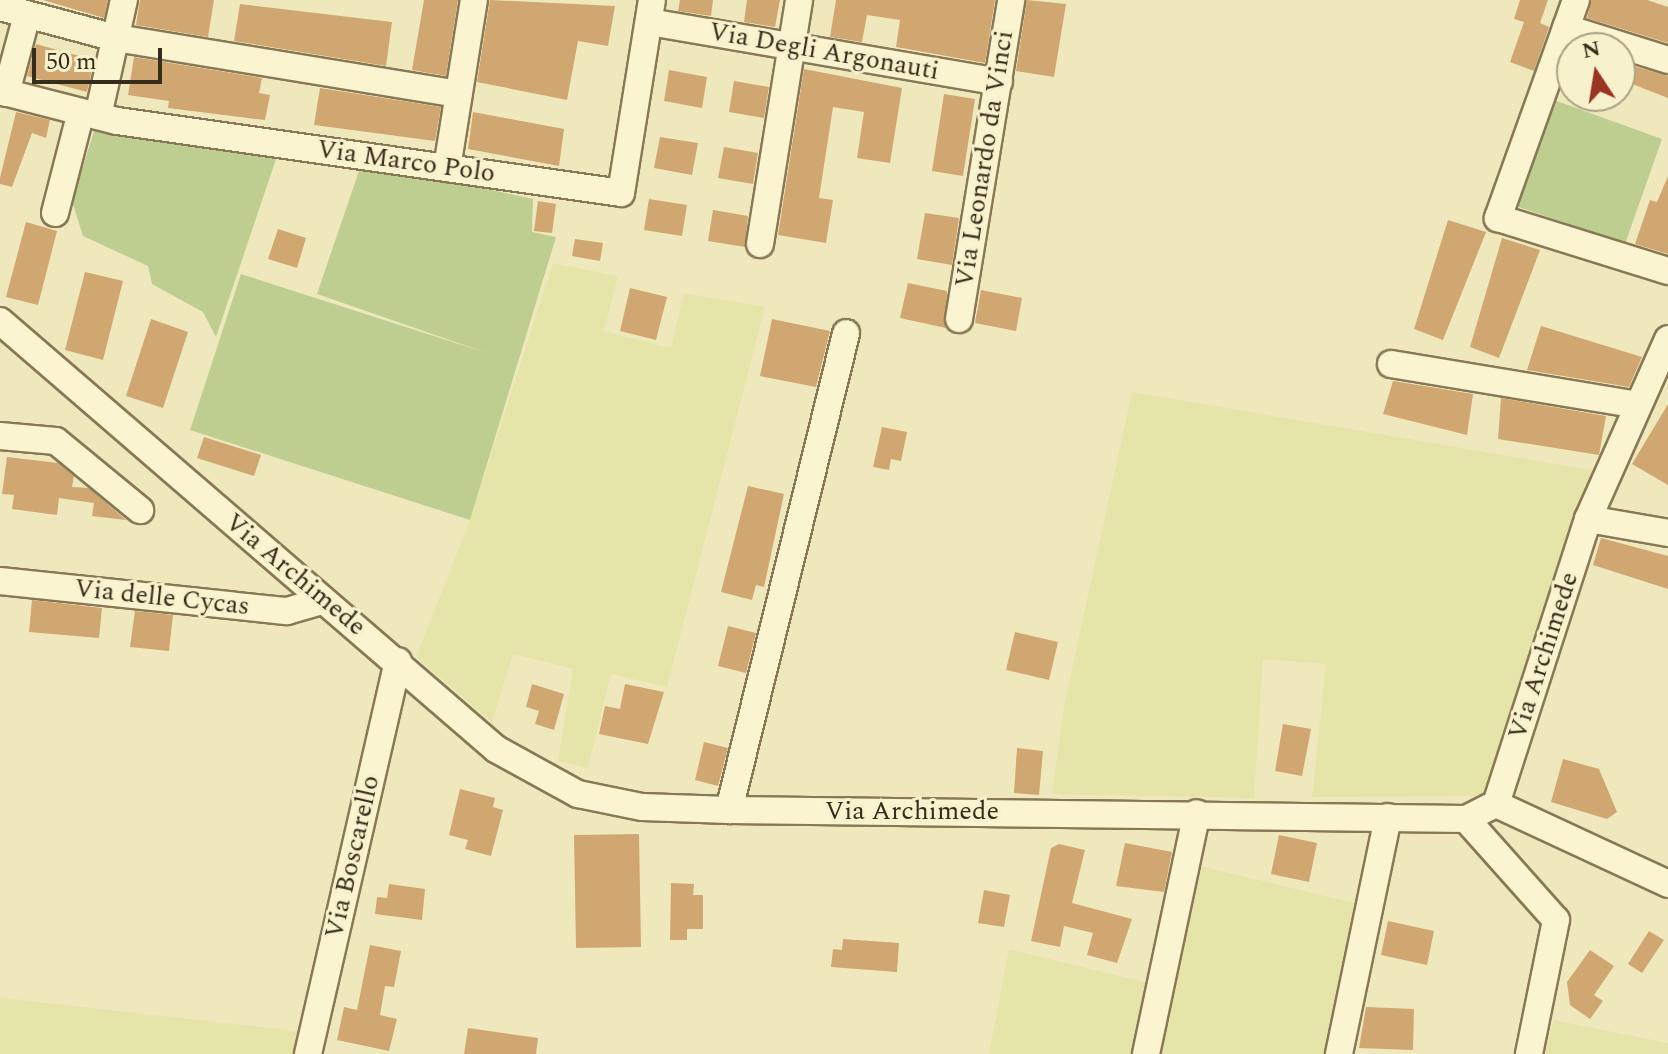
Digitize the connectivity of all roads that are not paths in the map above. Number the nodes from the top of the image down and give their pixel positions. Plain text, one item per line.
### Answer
1 (124, 0) edge
2 (474, 0) edge
3 (799, 0) edge
4 (1011, 0) edge
5 (1576, 0) edge
6 (0, 7) edge
7 (33, 10) edge
8 (651, 11) edge
9 (1566, 28) junction
10 (116, 38) junction
11 (792, 45) junction
12 (1668, 60) edge
13 (999, 82) junction
14 (3, 92) edge
15 (458, 94) junction
16 (89, 114) junction
17 (447, 168) junction
18 (55, 213) dead end
19 (760, 244) dead end
20 (1668, 271) edge
21 (959, 319) dead end
22 (0, 321) edge
23 (846, 333) dead end
24 (1668, 339) edge
25 (1391, 364) dead end
26 (1638, 405) junction
27 (0, 436) edge
28 (140, 510) dead end
29 (1588, 519) junction
30 (1668, 533) edge
31 (0, 581) edge
32 (323, 601) junction
33 (398, 661) junction
34 (1496, 804) junction
35 (729, 810) junction
36 (1197, 813) junction
37 (1388, 817) junction
38 (1466, 819) junction
39 (1668, 884) edge
40 (308, 1054) edge
41 (1146, 1054) edge
42 (1339, 1054) edge
43 (1529, 1054) edge

1 - 10 street
2 - 15 street
3 - 11 street
4 - 13 street, Via Leonardo da Vinci
5 - 9 street
6 - 7 street
7 - 10 street
7 - 14 street
8 - 11 street, Via Degli Argonauti
8 - 17 street, Via Marco Polo
9 - 12 street
9 - 20 street
10 - 15 street
10 - 16 street
11 - 13 street, Via Degli Argonauti
11 - 19 street
13 - 21 street, Via Leonardo da Vinci
14 - 16 street, Via Marco Polo
15 - 17 street
16 - 17 street, Via Marco Polo
16 - 18 street
22 - 32 street, Via Archimede
23 - 35 street
24 - 26 street, Via Archimede
25 - 26 street
26 - 29 street, Via Archimede
27 - 28 street
29 - 30 street
29 - 34 street, Via Archimede
31 - 32 street, Via delle Cycas
32 - 33 street, Via Archimede
33 - 35 street, Via Archimede
33 - 40 street, Via Boscarello
34 - 38 street, Via Archimede
34 - 39 street
35 - 36 street, Via Archimede
36 - 37 street, Via Archimede
36 - 41 street
37 - 38 street, Via Archimede
37 - 42 street
38 - 43 street

